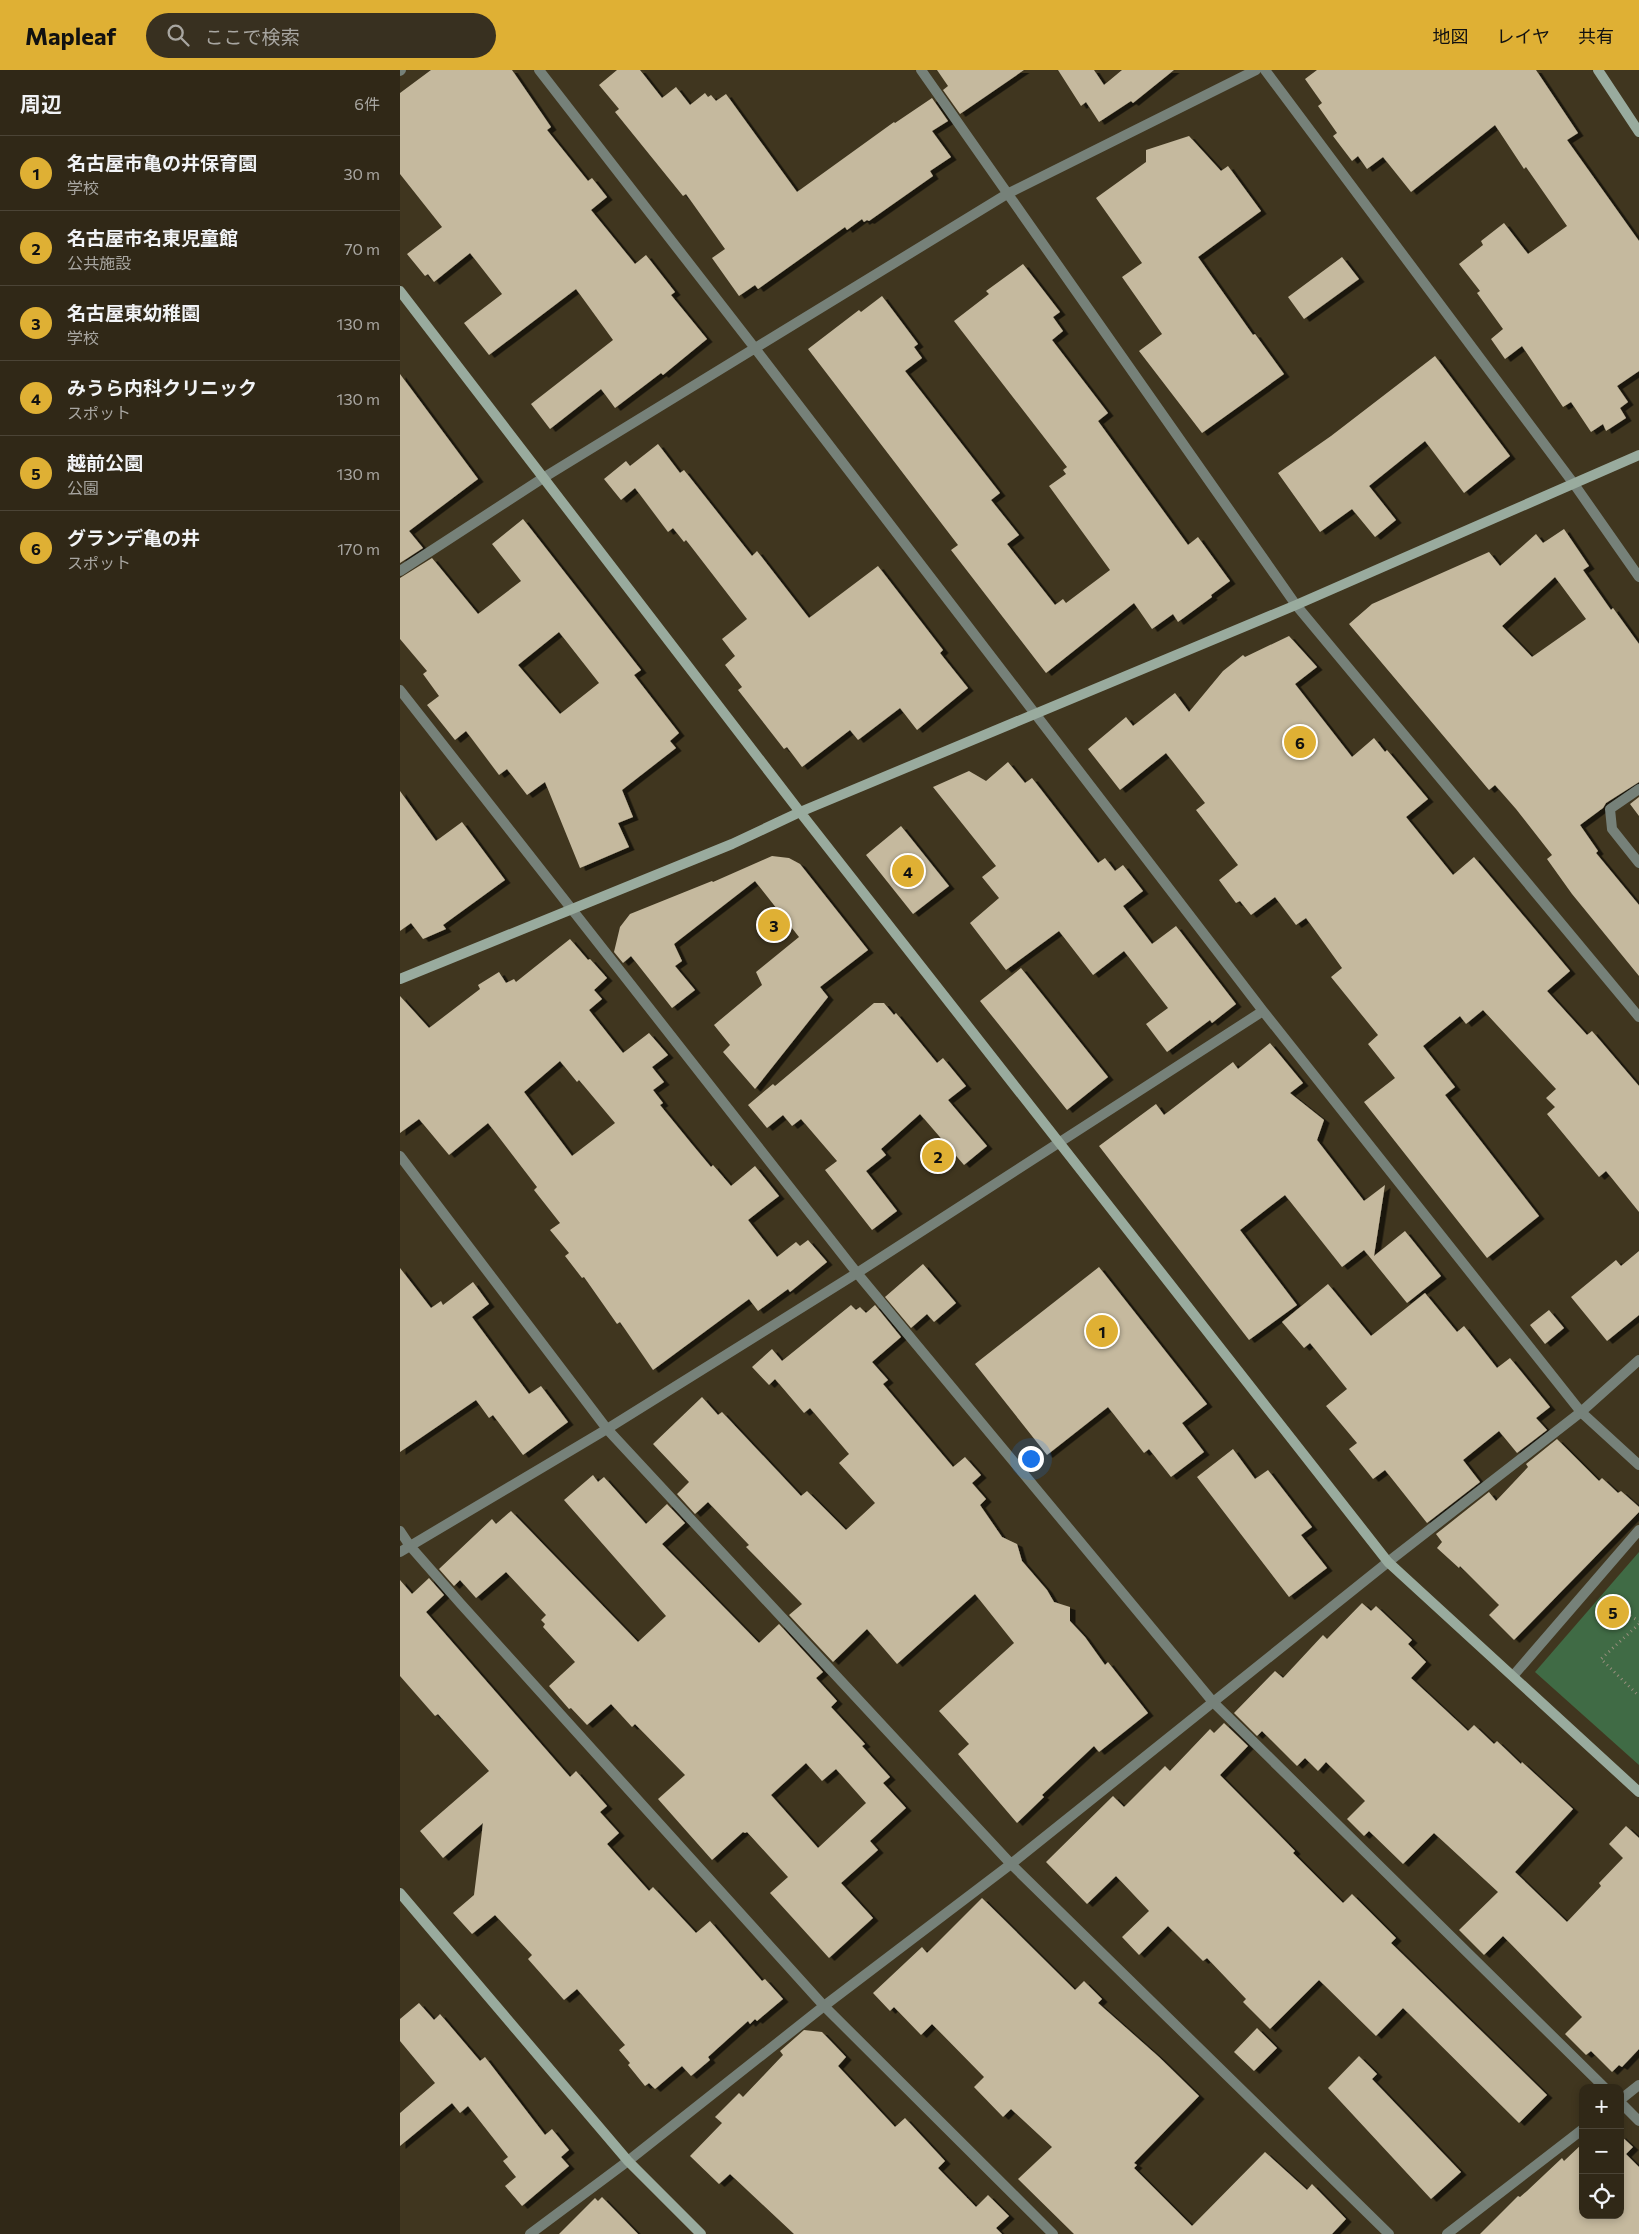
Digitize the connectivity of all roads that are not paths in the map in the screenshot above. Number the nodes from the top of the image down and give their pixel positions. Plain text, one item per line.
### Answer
1 (539, 70) edge
2 (921, 70) edge
3 (1256, 70) edge
4 (1265, 70) edge
5 (1598, 70) edge
6 (1639, 132) edge
7 (1007, 194) junction
8 (400, 291) edge
9 (754, 347) junction
10 (1639, 455) edge
11 (543, 478) junction
12 (1574, 484) junction
13 (400, 571) edge
14 (1639, 577) edge
15 (1296, 605) junction
16 (400, 690) edge
17 (1035, 714) junction
18 (1639, 789) edge
19 (800, 812) junction
20 (1639, 863) edge
21 (574, 910) junction
22 (400, 979) edge
23 (1263, 1011) junction
24 (1639, 1017) edge
25 (1060, 1143) junction
26 (400, 1156) edge
27 (857, 1273) junction
28 (1639, 1360) edge
29 (1581, 1412) junction
30 (607, 1429) junction
31 (1639, 1465) edge
32 (1639, 1530) edge
33 (400, 1531) edge
34 (410, 1546) junction
35 (400, 1552) edge
36 (1388, 1562) junction
37 (1512, 1676) junction
38 (1213, 1702) junction
39 (1639, 1792) edge
40 (1011, 1864) junction
41 (400, 1893) edge
42 (824, 2006) junction
43 (1601, 2084) edge
44 (1639, 2085) edge
45 (1624, 2098) edge
46 (1624, 2105) edge
47 (1639, 2121) edge
48 (1579, 2132) edge
49 (628, 2161) junction
50 (530, 2234) edge
51 (701, 2234) edge
52 (1053, 2234) edge
53 (1389, 2234) edge
54 (1447, 2234) edge

1 - 9 street
2 - 7 street
3 - 7 street
4 - 12 street
5 - 6 street
7 - 9 street
7 - 15 street
8 - 11 street
9 - 11 street
9 - 17 street
10 - 12 street
11 - 13 street
11 - 19 street
12 - 14 street
12 - 15 street
15 - 17 street
15 - 24 street
16 - 21 street
17 - 19 street
17 - 23 street
18 - 20 street
19 - 21 street
19 - 25 street
21 - 22 street
21 - 27 street
23 - 25 street
23 - 29 street
25 - 27 street
25 - 36 street
26 - 30 street
27 - 30 street
27 - 38 street
28 - 29 street
29 - 31 street
29 - 36 street
30 - 34 street
30 - 40 street
32 - 37 street
33 - 34 street
34 - 35 street
34 - 42 street
36 - 37 street
36 - 38 street
37 - 39 street
38 - 40 street
38 - 43 street
40 - 42 street
40 - 53 street
41 - 49 street
42 - 49 street
42 - 52 street
44 - 45 street
46 - 47 street
48 - 54 street
49 - 50 street
49 - 51 street

